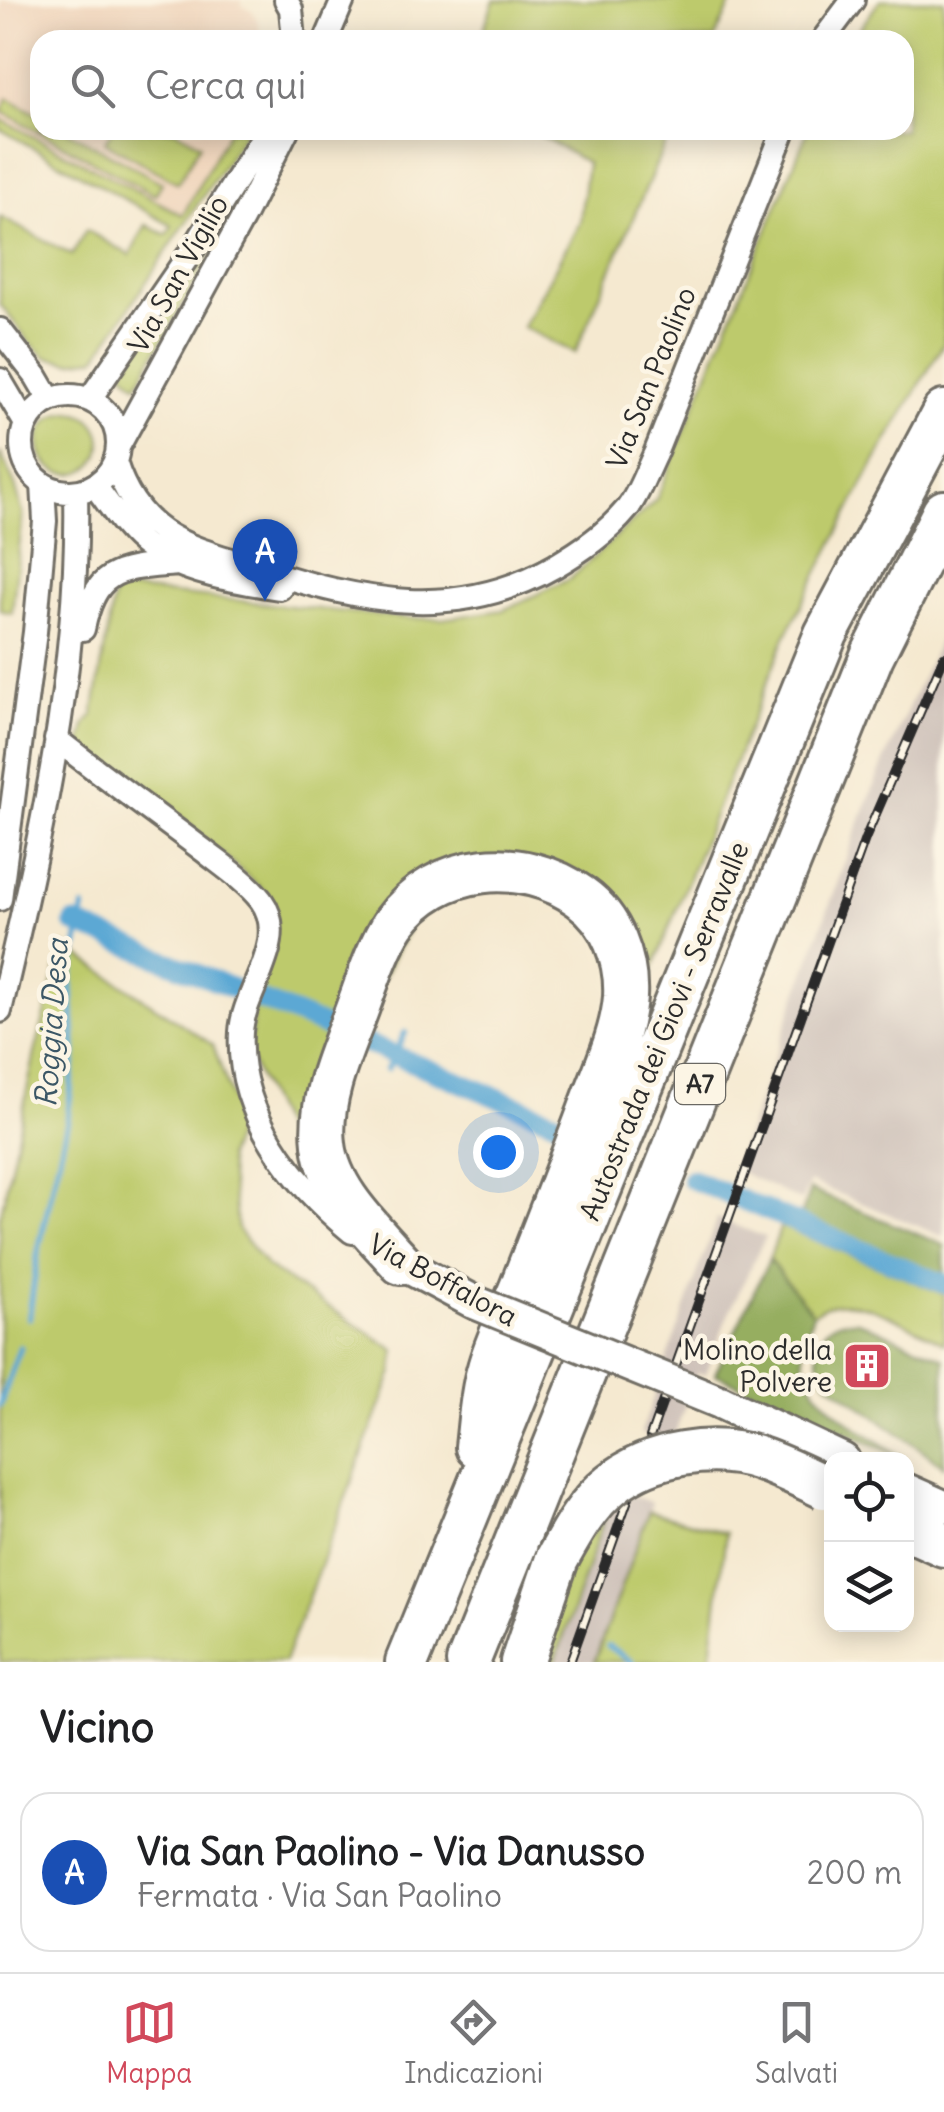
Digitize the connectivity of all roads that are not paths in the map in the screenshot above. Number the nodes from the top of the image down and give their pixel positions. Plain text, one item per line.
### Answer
1 (286, 0) edge
2 (343, 0) edge
3 (853, 0) edge
4 (293, 30) edge
5 (330, 30) edge
6 (830, 30) edge
7 (261, 140) edge
8 (282, 140) edge
9 (780, 140) edge
10 (0, 330) edge
11 (0, 380) edge
12 (50, 400) junction
13 (89, 400) junction
14 (944, 412) edge
15 (26, 424) junction
16 (117, 453) junction
17 (43, 484) junction
18 (86, 489) junction
19 (944, 512) edge
20 (178, 564) junction
21 (326, 588) junction
22 (35, 632) junction
23 (70, 653) junction
24 (56, 739) junction
25 (0, 899) edge
26 (0, 1011) edge
27 (401, 1263) junction
28 (824, 1473) edge
29 (824, 1477) edge
30 (914, 1494) edge
31 (944, 1508) edge
32 (467, 1512) junction
33 (914, 1532) edge
34 (944, 1545) edge
35 (407, 1662) edge
36 (468, 1662) edge
37 (522, 1662) edge

1 - 4 street
2 - 5 street
3 - 6 street
7 - 13 street, Via San Vigilio
8 - 16 street, Via San Vigilio
9 - 21 street, Via San Paolino
10 - 12 street
11 - 15 street
12 - 13 street
12 - 15 street
13 - 16 street
14 - 32 highway, Autostrada dei Giovi - Serravalle / A7
15 - 17 street
16 - 18 street
16 - 21 street, Via San Paolino
17 - 18 street
17 - 22 street
18 - 20 street, Via San Paolino
18 - 23 street
19 - 36 highway, Autostrada dei Giovi - Serravalle / A7
20 - 21 street, Via San Paolino
20 - 23 street
22 - 23 street
22 - 25 street
23 - 24 street
24 - 26 street
24 - 27 street, Via Boffalora
27 - 28 street, Via Boffalora, bridge
27 - 32 highway
29 - 37 highway, bridge
30 - 31 street
32 - 35 highway, Autostrada dei Giovi - Serravalle / A7
33 - 34 highway

